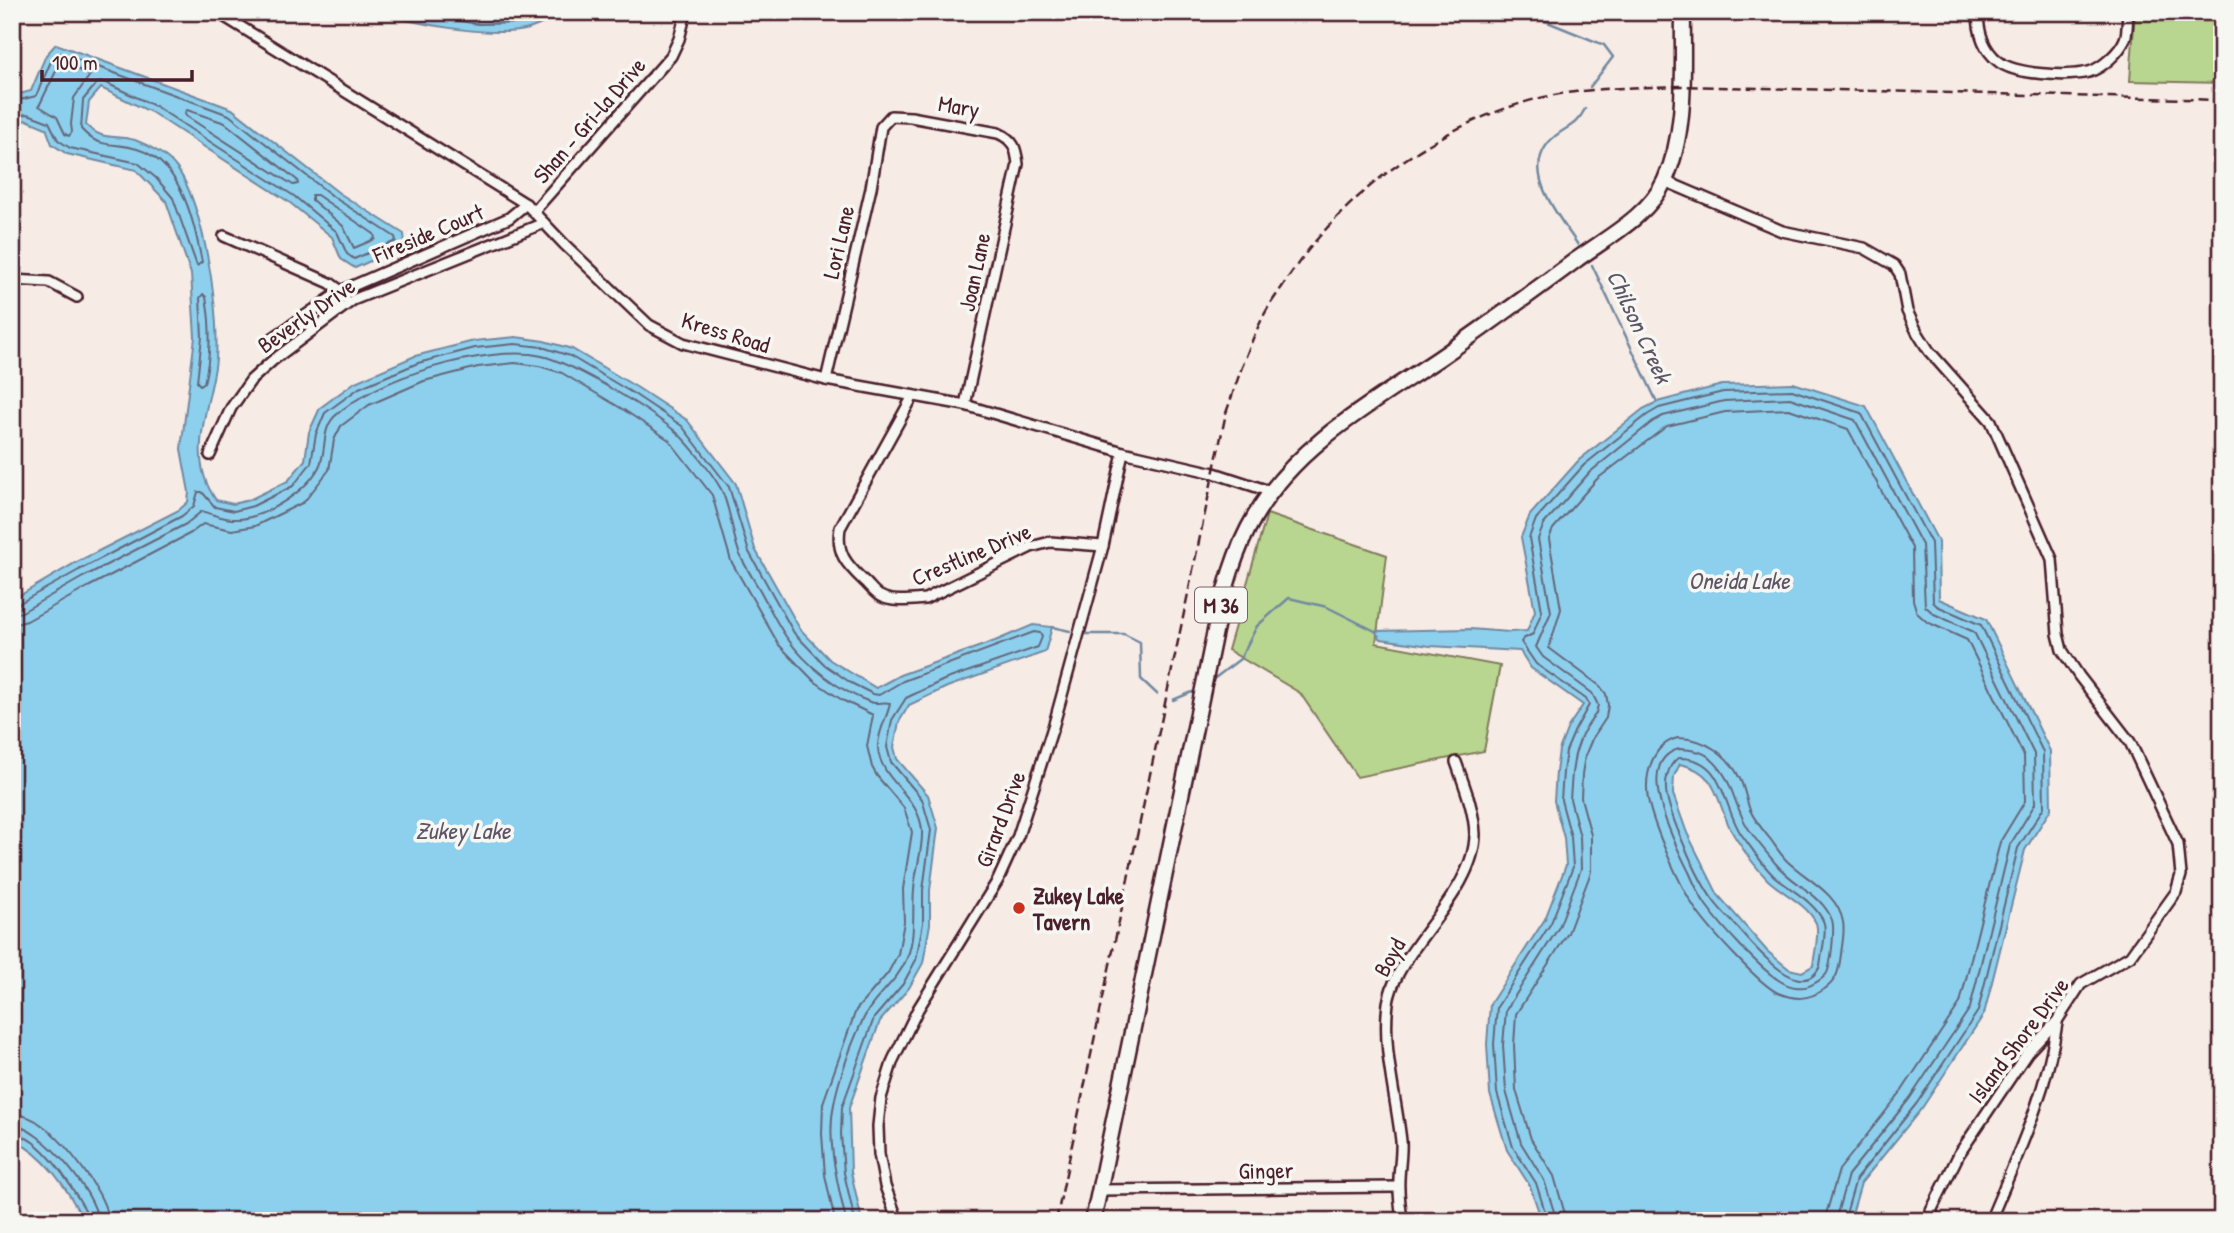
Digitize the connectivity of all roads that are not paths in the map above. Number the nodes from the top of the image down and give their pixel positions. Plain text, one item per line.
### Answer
1 (217, 12) edge
2 (686, 12) edge
3 (1683, 12) edge
4 (1978, 12) edge
5 (2128, 12) edge
6 (891, 116) joint
7 (1016, 146) joint
8 (1665, 181) junction
9 (526, 204) junction
10 (534, 211) junction
11 (544, 223) junction
12 (224, 236) dead end
13 (12, 280) edge
14 (341, 291) junction
15 (76, 297) dead end
16 (267, 342) dead end
17 (826, 380) junction
18 (913, 396) junction
19 (965, 405) junction
20 (1123, 452) junction
21 (210, 455) dead end
22 (1272, 492) junction
23 (1103, 546) junction
24 (1456, 762) dead end
25 (2057, 1021) junction
26 (1398, 1187) junction
27 (1099, 1190) junction
28 (898, 1221) edge
29 (1093, 1221) edge
30 (1402, 1221) edge
31 (1936, 1221) edge
32 (1990, 1221) edge

1 - 9 street, Kress Road
2 - 10 street, Shan - Gri-la Drive
3 - 8 main road, M 36
4 - 5 street
6 - 7 street, Mary
6 - 17 street, Lori Lane
7 - 19 street, Joan Lane
8 - 22 main road, M 36
8 - 25 street, Island Shore Drive
9 - 10 street, Kress Road
9 - 14 street, Fireside Court
10 - 11 street, Kress Road
11 - 17 street, Kress Road
11 - 21 street, Beverly Drive
12 - 14 street
13 - 15 street
14 - 16 street, Fireside Court
17 - 18 street, Kress Road
18 - 19 street, Kress Road
18 - 23 street, Crestline Drive
19 - 20 street, Kress Road
20 - 22 street, Kress Road
20 - 23 street, Girard Drive
22 - 27 main road, M 36
23 - 28 street, Girard Drive
24 - 26 street, Boyd
25 - 31 street, Island Shore Drive
25 - 32 street
26 - 27 street, Ginger
26 - 30 street
27 - 29 main road, M 36

